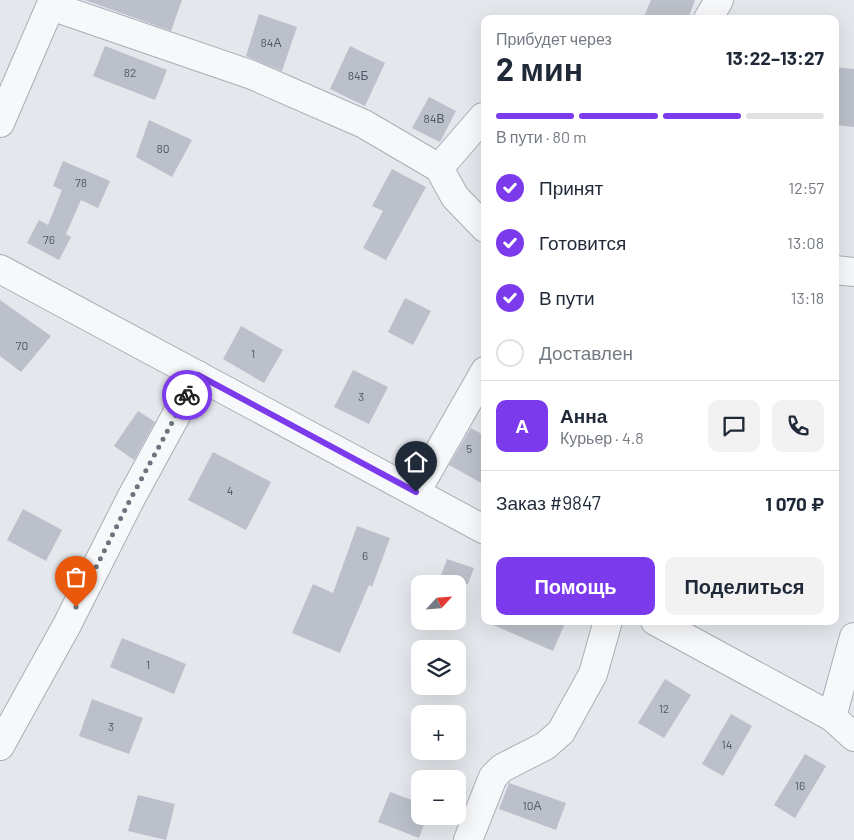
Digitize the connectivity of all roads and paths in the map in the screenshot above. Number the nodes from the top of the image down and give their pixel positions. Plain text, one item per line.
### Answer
1 (719, 0) edge
2 (52, 3) edge
3 (710, 15) edge
4 (481, 119) edge
5 (0, 123) edge
6 (439, 168) junction
7 (481, 224) edge
8 (0, 269) edge
9 (839, 270) edge
10 (854, 272) edge
11 (198, 375) junction
12 (481, 379) edge
13 (416, 492) junction
14 (481, 528) edge
15 (607, 625) edge
16 (662, 625) edge
17 (854, 637) edge
18 (832, 717) junction
19 (854, 737) edge
20 (0, 746) edge
21 (468, 840) edge

1 - 3 street
2 - 5 street
2 - 6 street
4 - 6 street
6 - 7 street
8 - 11 street
9 - 10 street
11 - 13 street
11 - 20 street
12 - 13 street
13 - 14 street
15 - 21 street
16 - 18 street
17 - 18 street
18 - 19 street

